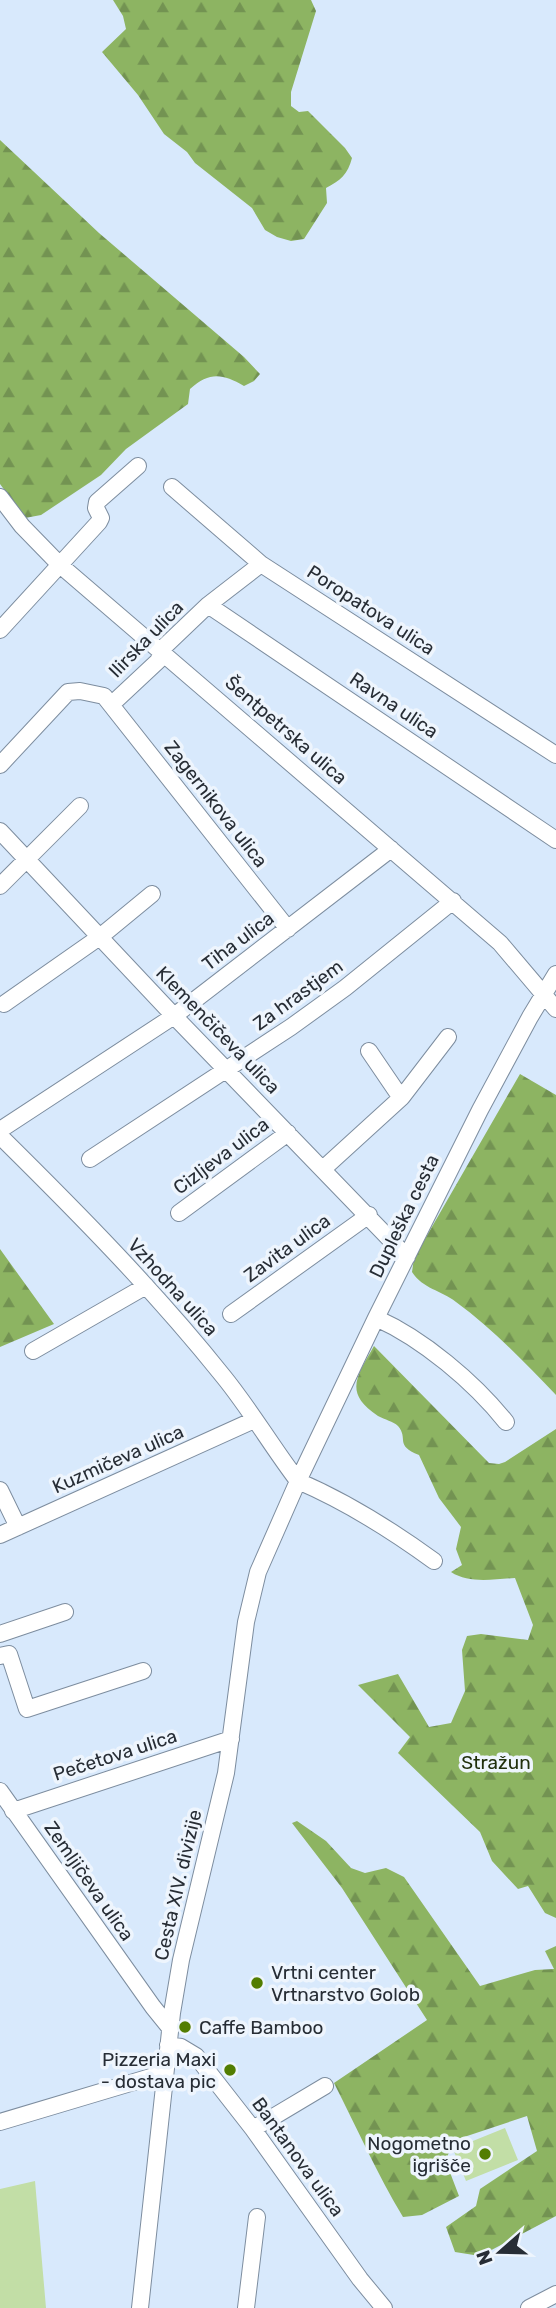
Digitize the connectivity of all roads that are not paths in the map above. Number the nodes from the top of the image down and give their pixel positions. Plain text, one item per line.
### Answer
1 (138, 466) dead end
2 (172, 487) dead end
3 (0, 497) edge
4 (261, 564) junction
5 (60, 565) junction
6 (208, 605) junction
7 (0, 630) edge
8 (162, 652) junction
9 (112, 704) junction
10 (556, 755) edge
11 (0, 765) edge
12 (80, 806) dead end
13 (0, 831) edge
14 (556, 840) edge
15 (391, 849) junction
16 (27, 859) junction
17 (0, 886) edge
18 (152, 894) dead end
19 (453, 901) junction
20 (288, 929) junction
21 (101, 936) junction
22 (556, 974) edge
23 (544, 996) junction
24 (4, 1004) dead end
25 (556, 1009) edge
26 (174, 1016) junction
27 (448, 1037) dead end
28 (369, 1052) dead end
29 (227, 1070) junction
30 (401, 1098) junction
31 (0, 1130) edge
32 (288, 1133) junction
33 (0, 1136) edge
34 (90, 1159) dead end
35 (323, 1169) junction
36 (179, 1213) dead end
37 (369, 1216) junction
38 (407, 1257) junction
39 (146, 1286) junction
40 (231, 1314) dead end
41 (376, 1318) junction
42 (33, 1351) dead end
43 (254, 1420) junction
44 (506, 1422) dead end
45 (298, 1481) junction
46 (0, 1490) edge
47 (19, 1527) junction
48 (0, 1535) edge
49 (434, 1561) dead end
50 (65, 1612) dead end
51 (0, 1634) edge
52 (0, 1656) edge
53 (143, 1671) dead end
54 (231, 1739) junction
55 (0, 1791) edge
56 (13, 1811) junction
57 (170, 2028) junction
58 (168, 2045) junction
59 (164, 2073) junction
60 (325, 2086) dead end
61 (0, 2122) edge
62 (253, 2129) junction
63 (257, 2217) dead end
64 (556, 2294) edge
65 (141, 2308) edge
66 (246, 2308) edge
67 (384, 2308) edge
68 (529, 2308) edge

1 - 5 street
2 - 4 street, Poropatova ulica
3 - 5 street, Šentpetrska ulica
4 - 6 street, Ilirska ulica
4 - 10 street, Poropatova ulica
5 - 7 street
5 - 8 street, Šentpetrska ulica
6 - 8 street, Ilirska ulica
6 - 14 street, Ravna ulica
8 - 9 street, Ilirska ulica
8 - 15 street, Šentpetrska ulica
9 - 11 street, Ilirska ulica
9 - 20 street, Zagernikova ulica
12 - 16 street
13 - 16 street, Klemenčičeva ulica
15 - 19 street, Šentpetrska ulica
15 - 20 street, Tiha ulica
16 - 17 street
16 - 21 street, Klemenčičeva ulica
18 - 21 street
19 - 23 street, Šentpetrska ulica
19 - 29 street, Za hrastjem
20 - 26 street, Tiha ulica
21 - 24 street
21 - 26 street, Klemenčičeva ulica
22 - 23 street, Dupleška cesta
23 - 25 street, Šentpetrska ulica
23 - 38 street, Dupleška cesta
26 - 29 street, Klemenčičeva ulica
26 - 31 street, Tiha ulica
27 - 30 street
28 - 30 street
29 - 32 street, Klemenčičeva ulica
29 - 34 street, Za hrastjem
30 - 35 street
32 - 35 street, Klemenčičeva ulica
32 - 36 street, Cizljeva ulica
33 - 39 street, Vzhodna ulica
35 - 37 street, Klemenčičeva ulica
37 - 38 street, Klemenčičeva ulica
37 - 40 street, Zavita ulica
38 - 41 street, Dupleška cesta
39 - 42 street
39 - 43 street, Vzhodna ulica
41 - 44 street
41 - 45 street, Dupleška cesta
43 - 45 street, Vzhodna ulica
43 - 47 street, Kuzmičeva ulica
45 - 49 street
45 - 54 street, Cesta XIV. divizije
46 - 47 street
47 - 48 street, Kuzmičeva ulica
50 - 51 street
52 - 53 street
54 - 56 street, Pečetova ulica
54 - 57 street, Cesta XIV. divizije
55 - 56 street, Zemljičeva ulica
56 - 57 street, Zemljičeva ulica
57 - 58 street, Cesta XIV. divizije
58 - 59 street, Cesta XIV. divizije
58 - 62 street, Bantanova ulica
59 - 61 street
59 - 65 street, Cesta XIV. divizije
60 - 62 street
62 - 67 street, Bantanova ulica
63 - 66 street
64 - 68 street

